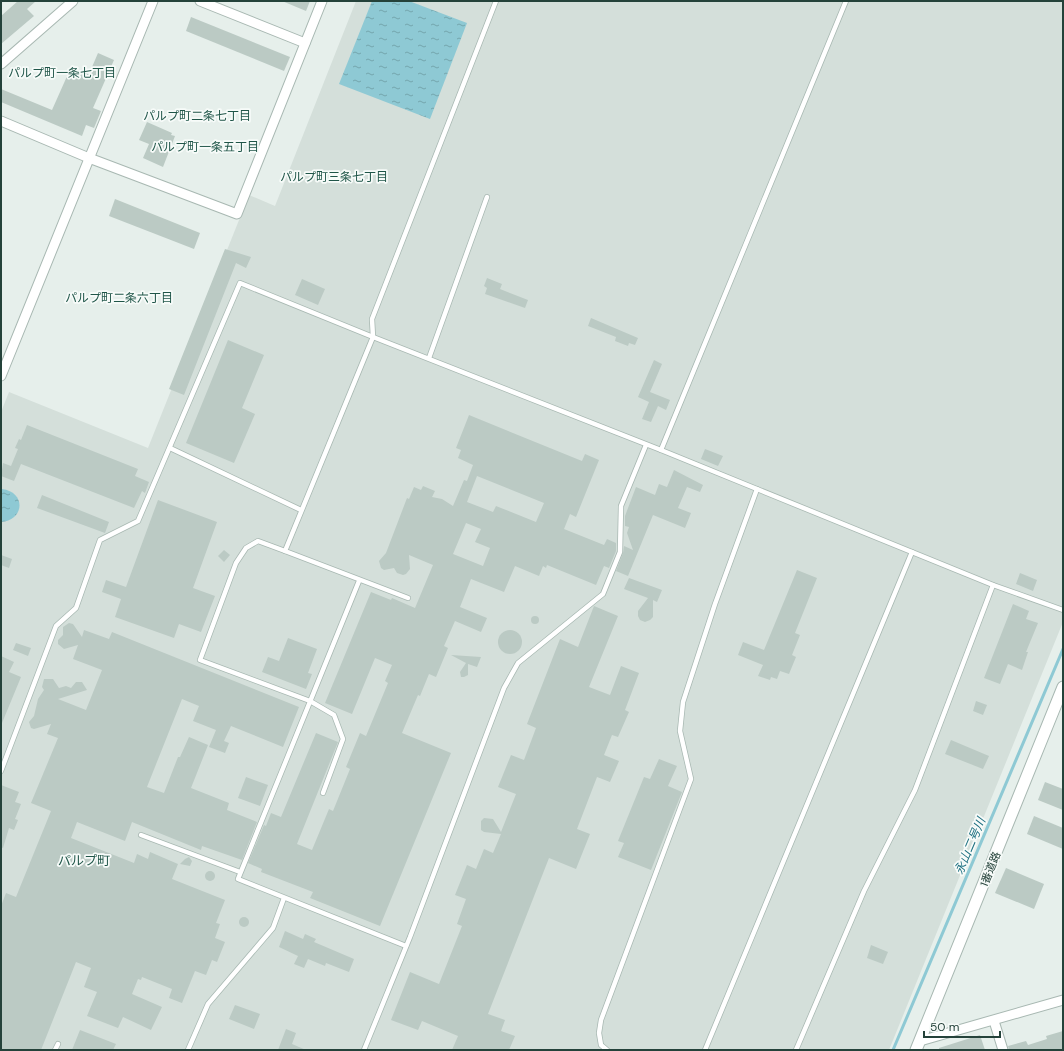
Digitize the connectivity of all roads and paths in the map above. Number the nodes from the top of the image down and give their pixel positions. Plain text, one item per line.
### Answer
1 (73, 1) edge
2 (153, 1) edge
3 (200, 1) edge
4 (322, 1) edge
5 (496, 1) edge
6 (846, 1) edge
7 (306, 43) junction
8 (1, 64) edge
9 (1, 121) edge
10 (89, 158) junction
11 (487, 197) dead end
12 (373, 337) junction
13 (429, 358) junction
14 (1, 376) edge
15 (646, 445) junction
16 (170, 448) junction
17 (660, 450) junction
18 (757, 489) junction
19 (300, 510) junction
20 (285, 551) junction
21 (912, 552) junction
22 (359, 581) junction
23 (993, 585) junction
24 (408, 598) dead end
25 (1062, 610) edge
26 (1063, 688) edge
27 (310, 701) junction
28 (1, 770) edge
29 (322, 793) dead end
30 (141, 835) dead end
31 (240, 872) junction
32 (284, 898) junction
33 (406, 946) junction
34 (1063, 1000) edge
35 (994, 1021) junction
36 (58, 1044) dead end
37 (918, 1045) edge
38 (55, 1050) edge
39 (188, 1050) edge
40 (364, 1050) edge
41 (607, 1050) edge
42 (705, 1050) edge
43 (796, 1050) edge
44 (1003, 1050) edge

1 - 8 street
2 - 10 street
3 - 7 street
4 - 7 street
5 - 12 lane
6 - 17 lane
7 - 10 street
9 - 10 street
10 - 14 street
11 - 13 lane
12 - 13 lane
12 - 16 lane
12 - 19 lane
13 - 15 lane
15 - 17 lane
15 - 33 lane
16 - 19 lane
16 - 28 lane
17 - 18 lane
18 - 21 lane
18 - 41 lane
19 - 20 lane
20 - 22 lane
20 - 27 lane
21 - 23 lane
21 - 42 lane
22 - 24 lane
22 - 27 lane
23 - 25 lane
23 - 43 lane
26 - 37 street, 1番道路
27 - 29 lane
27 - 31 lane
30 - 31 lane
31 - 32 lane
32 - 33 lane
32 - 39 lane
33 - 40 lane
34 - 35 street
35 - 37 street
35 - 44 street
36 - 38 lane

